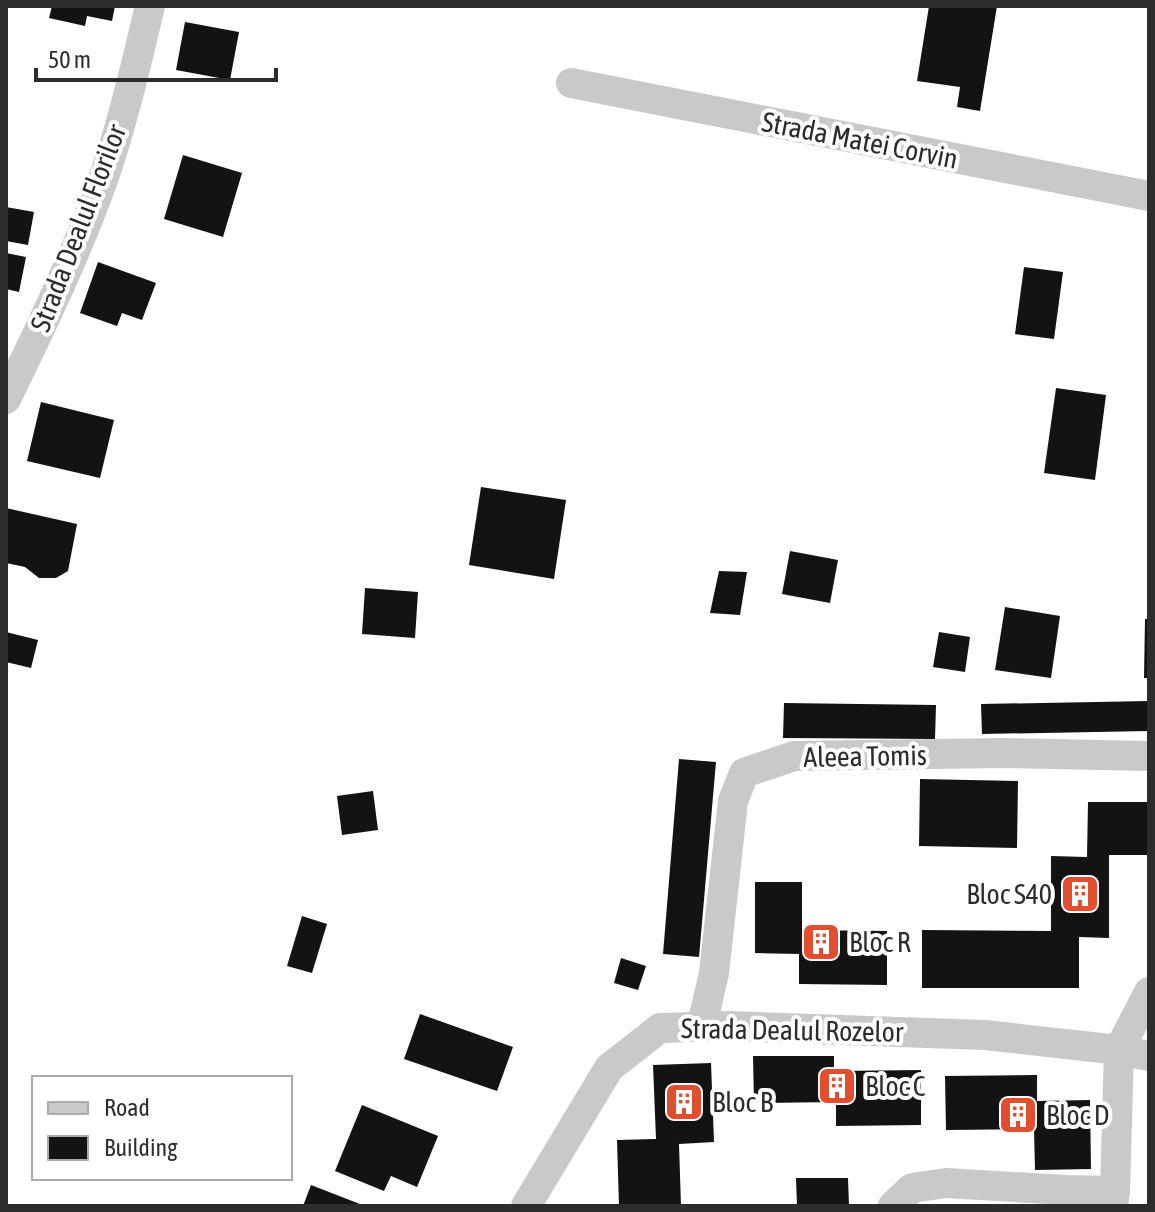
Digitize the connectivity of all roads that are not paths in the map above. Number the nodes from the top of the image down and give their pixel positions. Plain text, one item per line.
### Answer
1 (150, 6) edge
2 (571, 83) dead end
3 (1149, 196) edge
4 (6, 399) edge
5 (1149, 756) edge
6 (1149, 992) edge
7 (702, 1025) junction
8 (1119, 1050) junction
9 (1149, 1056) edge
10 (541, 1199) edge
11 (1114, 1199) edge
12 (893, 1206) edge

1 - 4 street, Strada Dealul Florilor
2 - 3 street, Strada Matei Corvin
5 - 7 street, Aleea Tomis
6 - 8 street
7 - 8 street, Strada Dealul Rozelor
7 - 10 street, Strada Dealul Rozelor
8 - 9 street, Strada Dealul Rozelor
8 - 11 street
11 - 12 street

